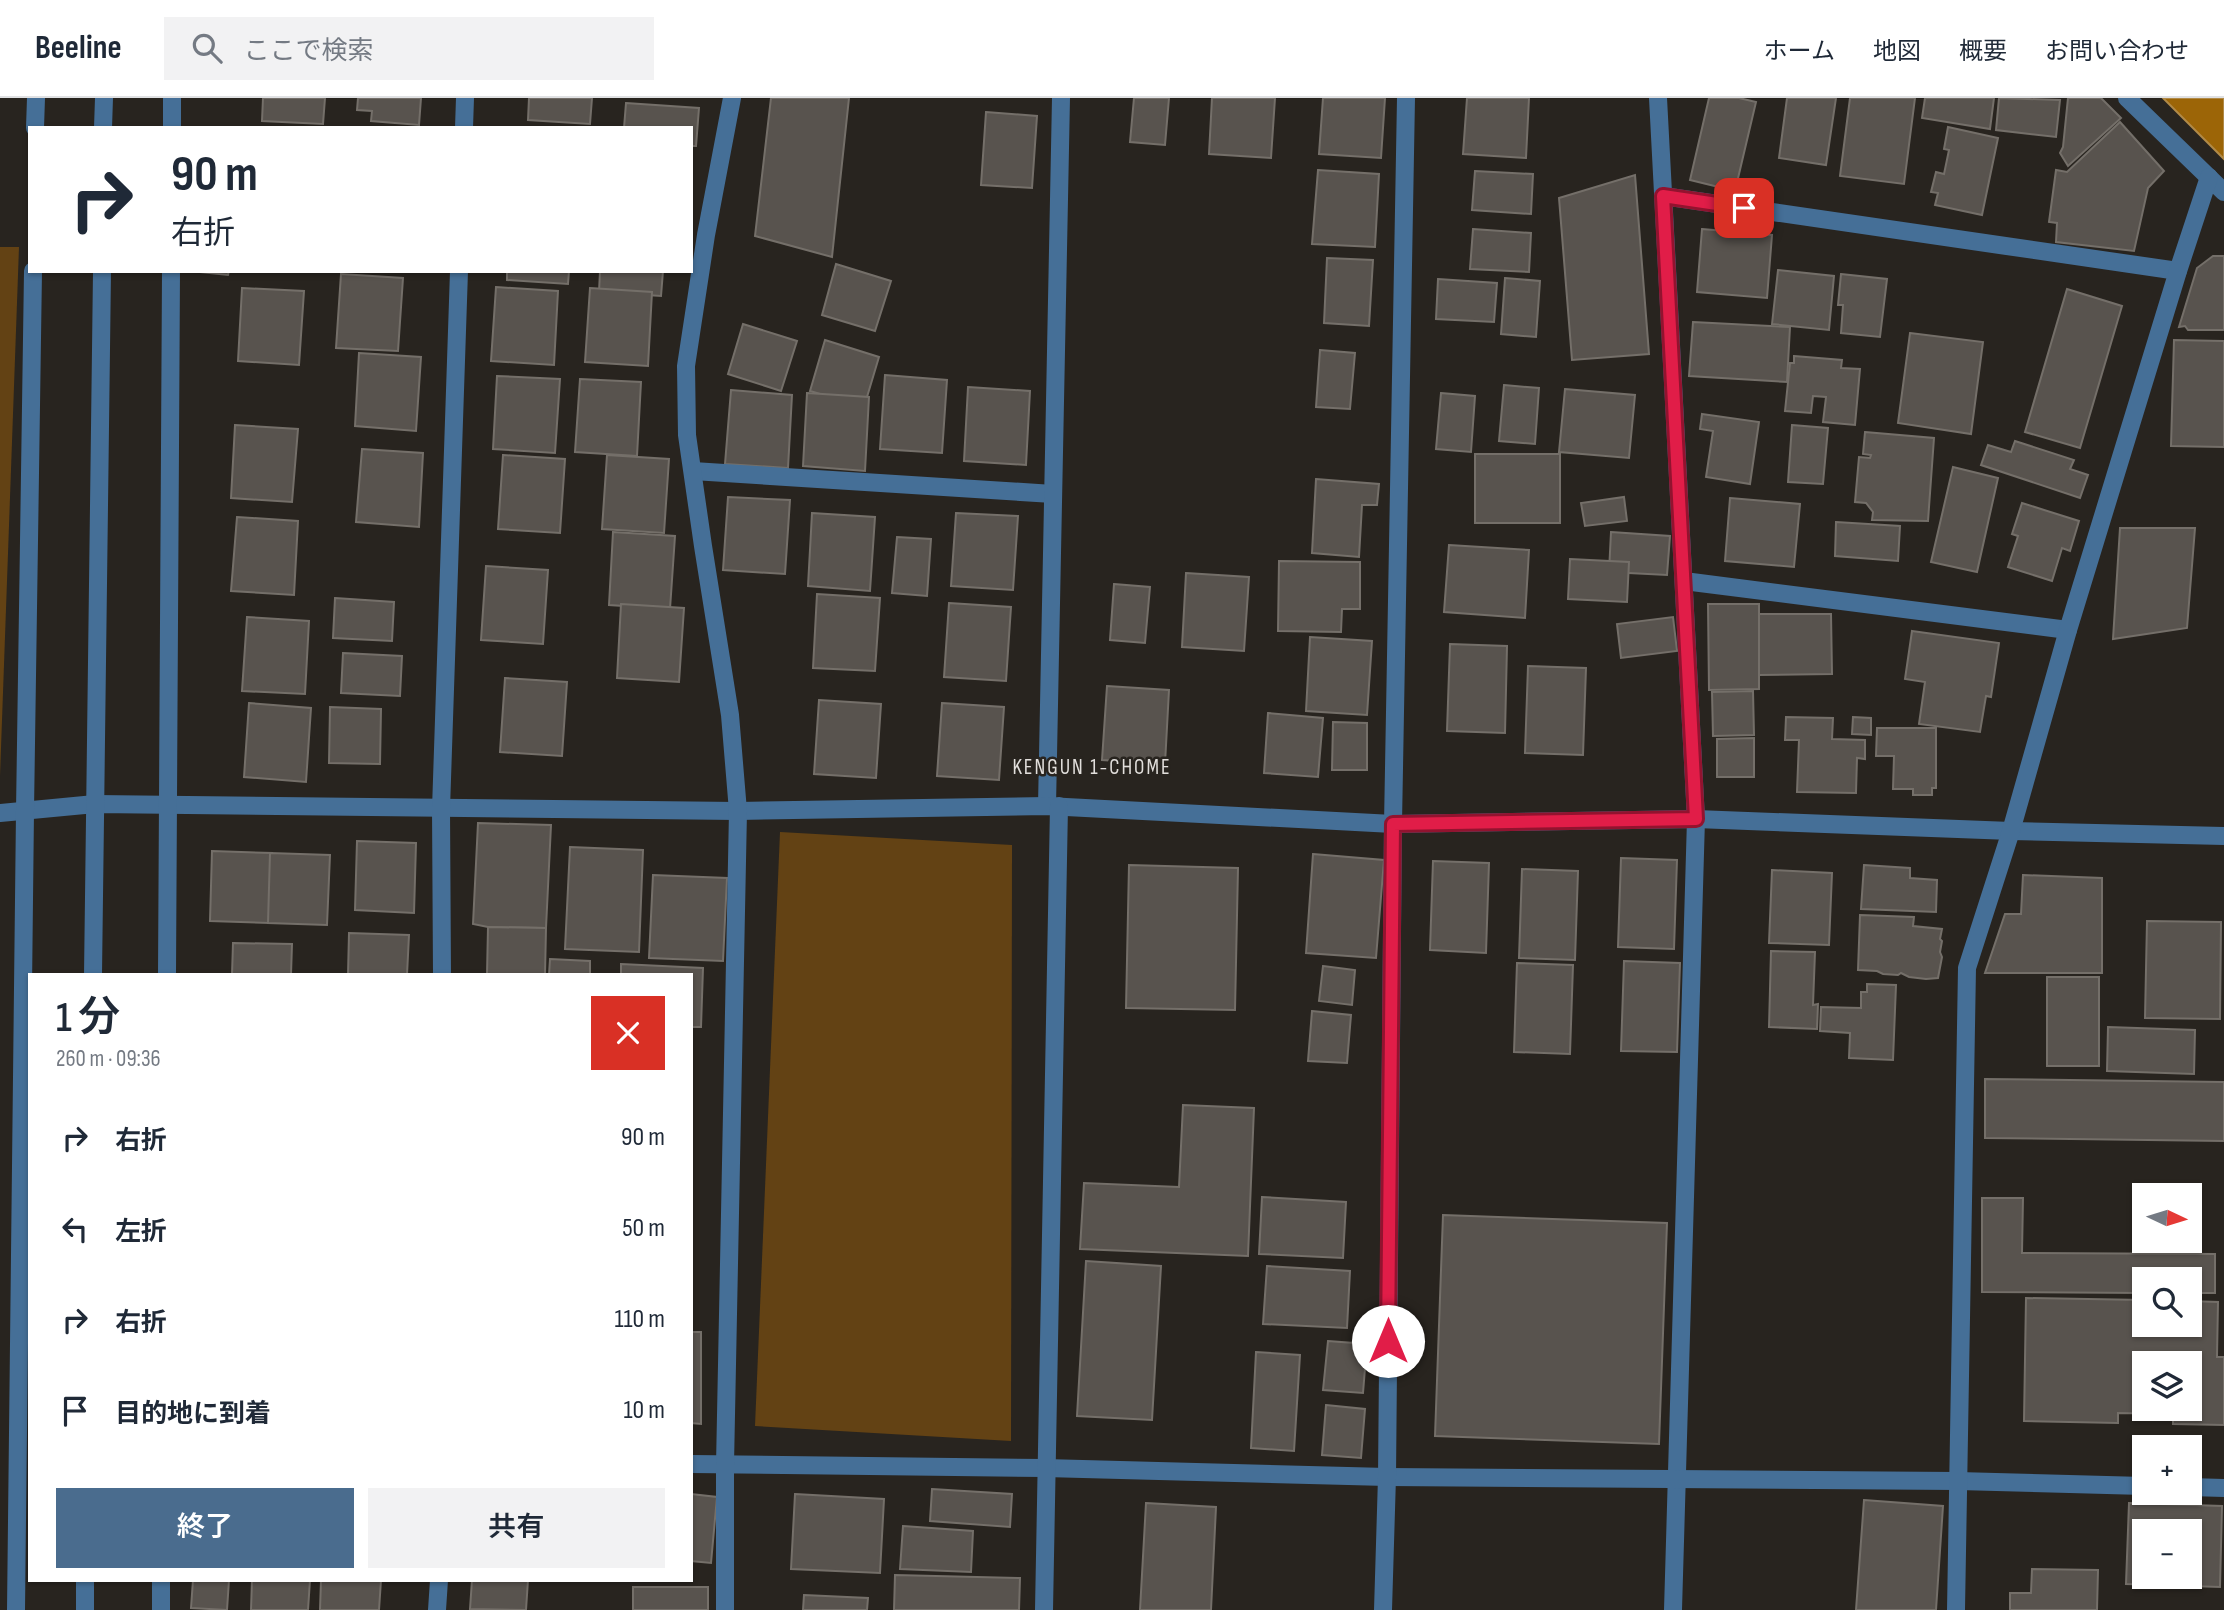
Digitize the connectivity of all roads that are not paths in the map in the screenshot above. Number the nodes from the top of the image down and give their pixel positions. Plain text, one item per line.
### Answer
1 (36, 98) edge
2 (104, 98) edge
3 (172, 98) edge
4 (465, 98) edge
5 (732, 98) edge
6 (1061, 98) edge
7 (1406, 98) edge
8 (1658, 98) edge
9 (2127, 98) edge
10 (36, 126) edge
11 (103, 126) edge
12 (172, 126) edge
13 (464, 126) edge
14 (2209, 177) junction
15 (2224, 192) edge
16 (1663, 196) junction
17 (2178, 271) junction
18 (33, 273) edge
19 (102, 273) edge
20 (172, 273) edge
21 (459, 273) edge
22 (693, 471) junction
23 (1053, 494) junction
24 (1684, 581) junction
25 (2068, 630) junction
26 (95, 804) junction
27 (168, 805) junction
28 (1053, 806) junction
29 (441, 809) junction
30 (25, 811) junction
31 (738, 811) junction
32 (0, 813) edge
33 (1696, 819) junction
34 (1393, 824) junction
35 (2011, 831) junction
36 (2224, 836) edge
37 (93, 973) edge
38 (167, 973) edge
39 (442, 973) edge
40 (693, 1464) edge
41 (725, 1465) junction
42 (1045, 1468) junction
43 (1387, 1477) junction
44 (1678, 1479) junction
45 (1958, 1481) junction
46 (2132, 1486) edge
47 (2202, 1487) edge
48 (2224, 1488) edge
49 (85, 1582) edge
50 (161, 1582) edge
51 (439, 1582) edge
52 (16, 1610) edge
53 (85, 1610) edge
54 (161, 1610) edge
55 (437, 1610) edge
56 (725, 1610) edge
57 (1044, 1610) edge
58 (1383, 1610) edge
59 (1673, 1610) edge
60 (1956, 1610) edge

1 - 10 street
2 - 11 street
3 - 12 street
4 - 13 street
5 - 22 street
6 - 23 street
7 - 34 street
8 - 16 street
9 - 14 street
14 - 15 street
14 - 17 street
16 - 17 street
16 - 24 street
17 - 25 street
18 - 30 street
19 - 26 street
20 - 27 street
21 - 29 street
22 - 23 street
22 - 31 street
23 - 28 street
24 - 25 street
24 - 33 street
25 - 35 street
26 - 27 street
26 - 30 street
26 - 37 street
27 - 29 street
27 - 38 street
28 - 31 street
28 - 34 street
28 - 42 street
29 - 31 street
29 - 39 street
30 - 32 street
30 - 52 street
31 - 41 street
33 - 34 street
33 - 35 street
33 - 44 street
34 - 43 street
35 - 36 street
35 - 45 street
40 - 41 street
41 - 42 street
41 - 56 street
42 - 43 street
42 - 57 street
43 - 44 street
43 - 58 street
44 - 45 street
44 - 59 street
45 - 46 street
45 - 60 street
47 - 48 street
49 - 53 street
50 - 54 street
51 - 55 street

